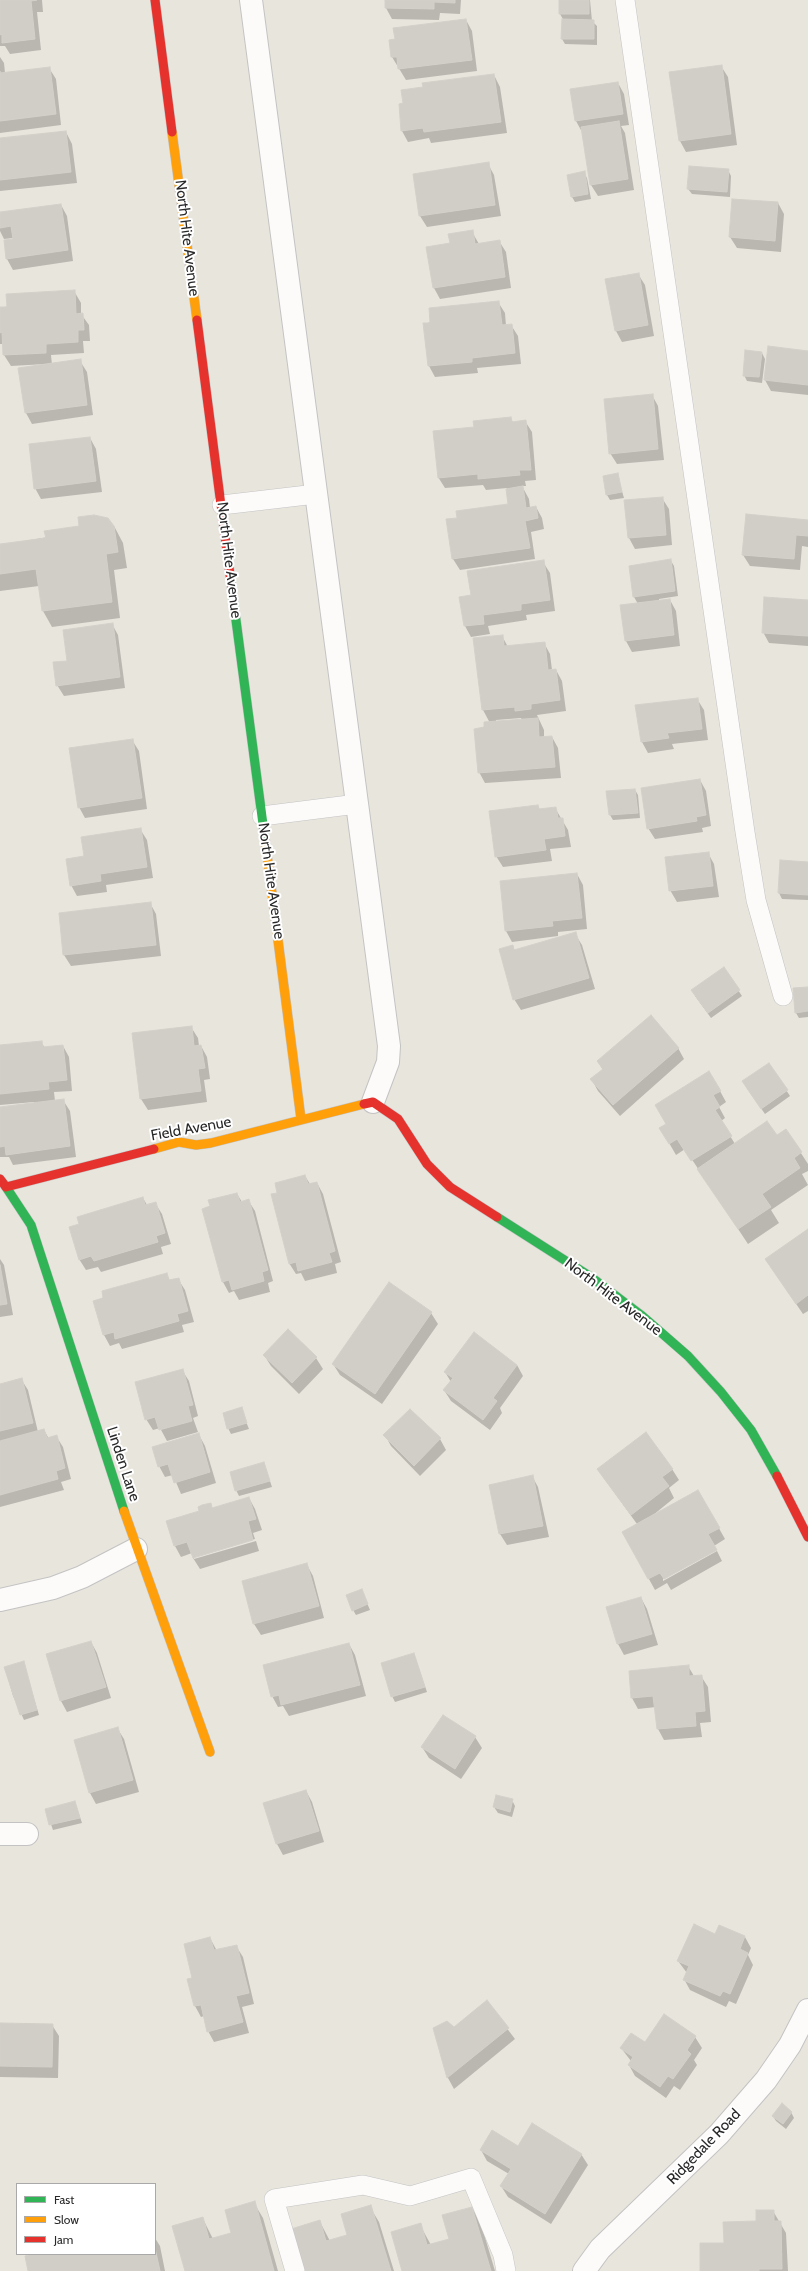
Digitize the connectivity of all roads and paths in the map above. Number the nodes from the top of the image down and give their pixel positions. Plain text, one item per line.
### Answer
1 (155, 0) edge
2 (251, 0) edge
3 (625, 0) edge
4 (316, 494) junction
5 (222, 505) junction
6 (357, 804) junction
7 (262, 816) junction
8 (783, 996) dead end
9 (373, 1102) junction
10 (301, 1119) junction
11 (0, 1179) edge
12 (6, 1187) junction
13 (808, 1537) edge
14 (136, 1549) junction
15 (0, 1600) edge
16 (210, 1752) dead end
17 (0, 1834) edge
18 (27, 1834) dead end
19 (808, 2010) edge
20 (295, 2271) edge
21 (506, 2271) edge
22 (584, 2271) edge

1 - 5 street, North Hite Avenue
2 - 4 street
3 - 8 lane
4 - 5 lane
4 - 6 street
5 - 7 street, North Hite Avenue
6 - 7 lane
6 - 9 street
7 - 10 street, North Hite Avenue
9 - 10 street, Field Avenue
9 - 13 street, North Hite Avenue
10 - 12 street, Field Avenue
11 - 12 street
12 - 14 street, Linden Lane
14 - 15 street
14 - 16 street, Linden Lane
17 - 18 street
19 - 22 street, Ridgedale Road
20 - 21 lane

